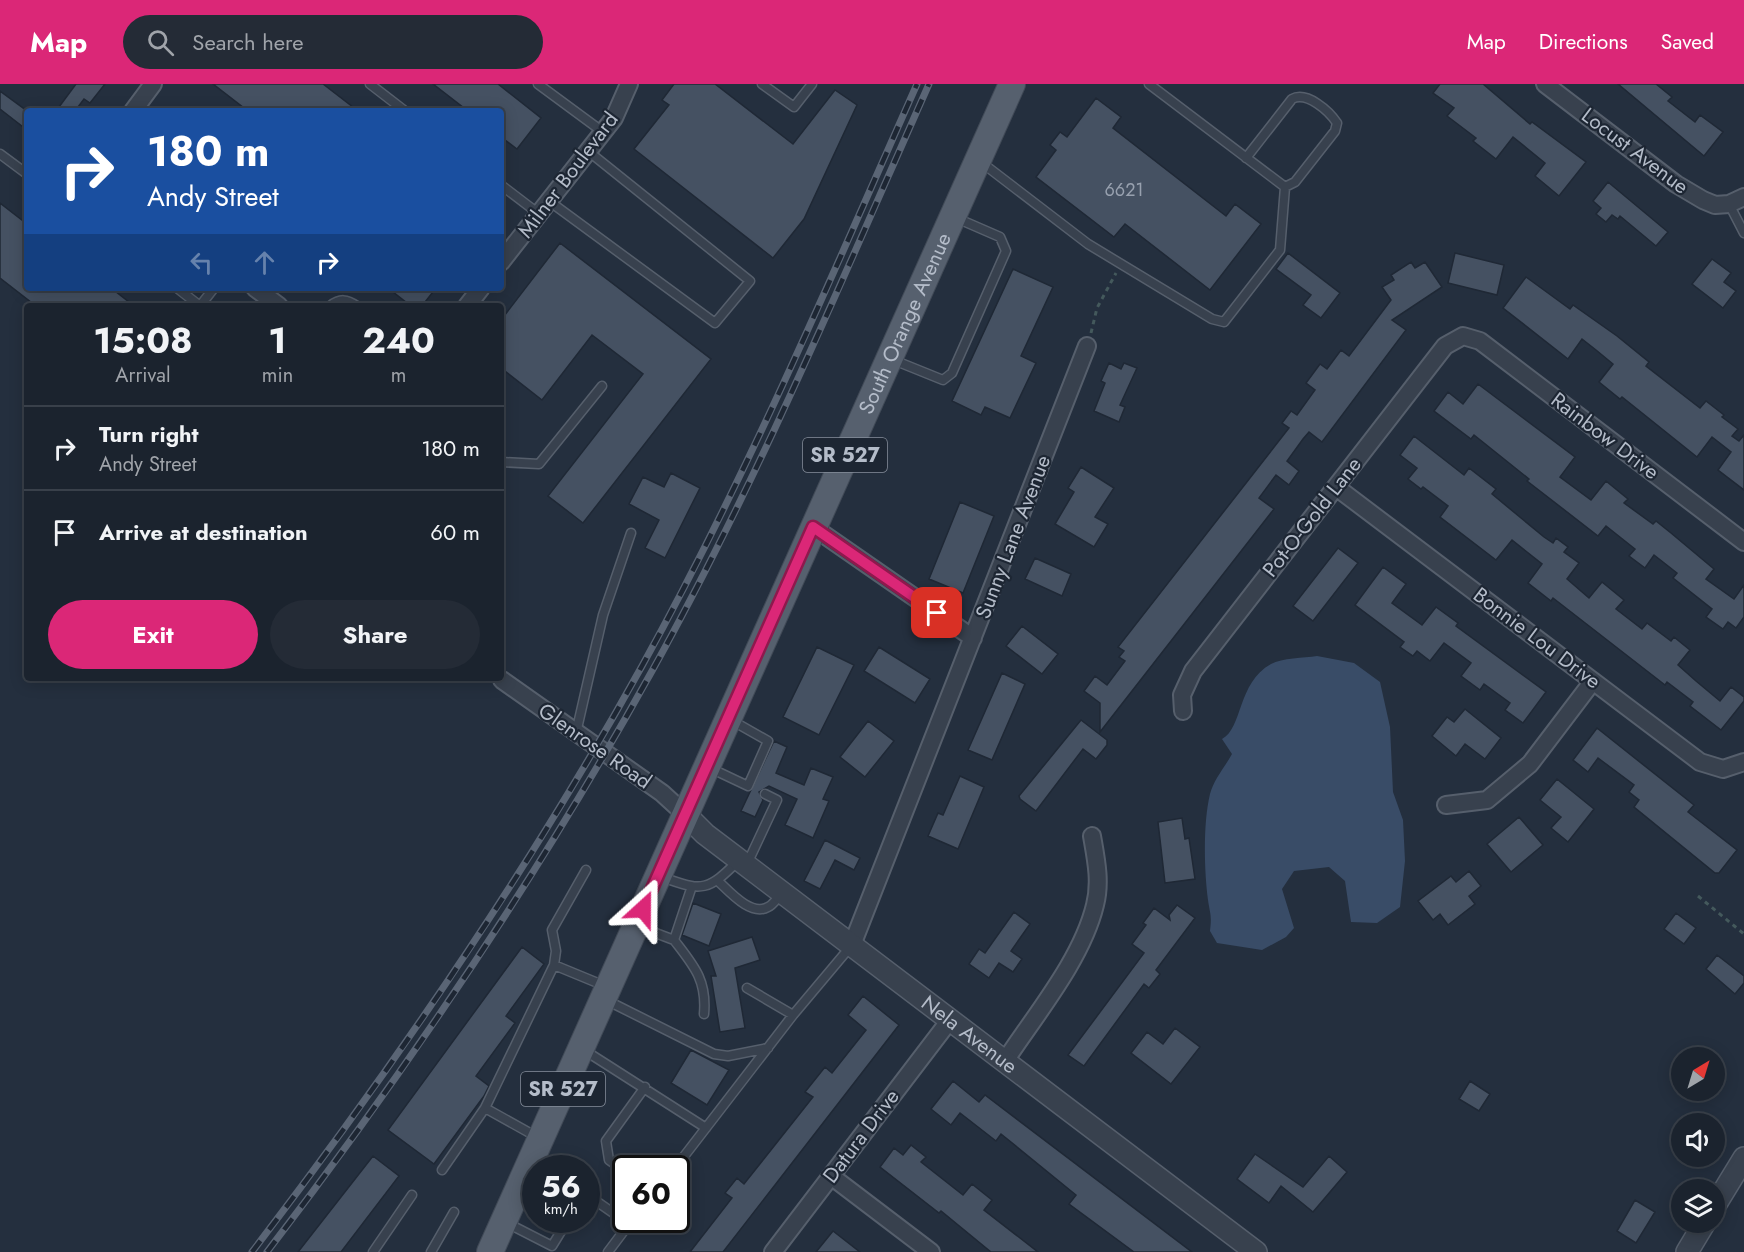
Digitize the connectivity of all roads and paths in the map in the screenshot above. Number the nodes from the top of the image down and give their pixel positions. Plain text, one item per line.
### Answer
1 (153, 84) edge
2 (370, 84) edge
3 (538, 84) edge
4 (629, 84) edge
5 (762, 84) edge
6 (812, 84) edge
7 (1012, 84) edge
8 (1149, 84) edge
9 (1545, 84) edge
10 (135, 108) edge
11 (401, 108) edge
12 (603, 132) junction
13 (588, 151) junction
14 (0, 154) edge
15 (1246, 158) junction
16 (977, 159) junction
17 (24, 172) edge
18 (504, 187) edge
19 (1285, 188) junction
20 (1737, 201) edge
21 (544, 207) junction
22 (951, 216) junction
23 (1744, 233) edge
24 (504, 258) edge
25 (1120, 262) junction
26 (181, 291) edge
27 (212, 291) edge
28 (259, 291) edge
29 (479, 291) edge
30 (196, 303) edge
31 (202, 303) edge
32 (275, 303) edge
33 (336, 303) edge
34 (353, 303) edge
35 (469, 303) edge
36 (1463, 336) joint
37 (1087, 346) joint
38 (888, 357) junction
39 (602, 386) dead end
40 (504, 462) edge
41 (1336, 486) junction
42 (813, 527) junction
43 (631, 533) dead end
44 (1744, 542) edge
45 (973, 638) junction
46 (503, 681) edge
47 (1593, 681) junction
48 (1183, 711) dead end
49 (728, 718) junction
50 (576, 734) junction
51 (1744, 762) edge
52 (706, 766) junction
53 (765, 794) dead end
54 (1446, 805) dead end
55 (685, 814) junction
56 (1092, 836) dead end
57 (743, 862) junction
58 (586, 870) dead end
59 (658, 876) junction
60 (718, 881) junction
61 (692, 886) junction
62 (783, 892) junction
63 (1698, 896) dead end
64 (636, 926) junction
65 (1744, 934) edge
66 (674, 940) junction
67 (852, 945) junction
68 (554, 965) junction
69 (747, 988) dead end
70 (605, 993) junction
71 (704, 1014) dead end
72 (793, 1015) junction
73 (950, 1020) junction
74 (581, 1048) junction
75 (768, 1048) junction
76 (1005, 1061) junction
77 (645, 1087) junction
78 (485, 1108) junction
79 (706, 1128) junction
80 (540, 1139) junction
81 (685, 1155) edge
82 (1744, 1158) edge
83 (612, 1162) edge
84 (442, 1170) dead end
85 (831, 1176) junction
86 (1725, 1188) edge
87 (412, 1195) dead end
88 (600, 1204) edge
89 (454, 1212) dead end
90 (503, 1222) junction
91 (560, 1233) edge
92 (1698, 1233) edge
93 (551, 1249) edge
94 (373, 1252) edge
95 (431, 1252) edge
96 (490, 1252) edge
97 (608, 1252) edge
98 (773, 1252) edge
99 (932, 1252) edge
100 (1256, 1252) edge
101 (1687, 1252) edge

1 - 10 street
2 - 11 lane
3 - 12 lane
4 - 12 street, Milner Boulevard
5 - 6 lane
7 - 16 main road, South Orange Avenue / SR 527
8 - 15 lane
9 - 20 street, Locust Avenue
12 - 13 street, Milner Boulevard
13 - 21 street, Milner Boulevard
13 - 21 lane
14 - 17 lane
15 - 19 lane
15 - 19 lane
16 - 22 main road, South Orange Avenue / SR 527
16 - 25 lane
18 - 21 lane
19 - 25 lane
20 - 23 lane
21 - 24 street, Milner Boulevard
22 - 38 main road, South Orange Avenue / SR 527
22 - 38 lane
25 - 37 path
26 - 30 lane
27 - 31 lane
28 - 32 street
29 - 35 street
33 - 34 lane
36 - 41 street, Pot-O-Gold Lane
36 - 44 street, Rainbow Drive
37 - 45 street, Sunny Lane Avenue
38 - 42 main road, South Orange Avenue / SR 527
39 - 40 lane
41 - 47 street, Bonnie Lou Drive
41 - 48 street, Pot-O-Gold Lane
42 - 45 street
42 - 49 main road, South Orange Avenue / SR 527
43 - 50 lane
45 - 67 street, Sunny Lane Avenue
46 - 50 street, Glenrose Road
47 - 51 street, Bonnie Lou Drive
47 - 54 street
49 - 52 main road, South Orange Avenue / SR 527
49 - 52 lane
50 - 55 street, Glenrose Road
52 - 55 main road, South Orange Avenue / SR 527
53 - 57 lane
55 - 57 street, Nela Avenue
55 - 59 main road, South Orange Avenue / SR 527
56 - 76 street
57 - 60 lane
57 - 62 street, Nela Avenue
58 - 68 lane
59 - 61 lane
59 - 64 main road, South Orange Avenue / SR 527
60 - 61 lane
60 - 62 lane
61 - 66 lane
62 - 67 street, Nela Avenue
63 - 65 path
64 - 66 lane
64 - 70 main road, South Orange Avenue / SR 527
66 - 71 lane
67 - 72 lane
67 - 73 street, Nela Avenue
68 - 70 lane
68 - 78 lane
69 - 72 lane
70 - 74 main road, South Orange Avenue / SR 527
70 - 75 lane
72 - 75 lane
73 - 76 street, Nela Avenue
73 - 85 street, Datura Drive
74 - 77 lane
74 - 80 main road, South Orange Avenue / SR 527
75 - 79 lane
76 - 100 street, Nela Avenue
77 - 79 lane
77 - 83 lane
78 - 80 lane
78 - 84 lane
79 - 81 lane
80 - 90 main road, South Orange Avenue / SR 527
82 - 86 street
85 - 98 street, Datura Drive
85 - 99 street
87 - 94 lane
88 - 97 lane
89 - 95 lane
90 - 93 lane
90 - 96 main road, South Orange Avenue / SR 527
91 - 93 lane
92 - 101 street

